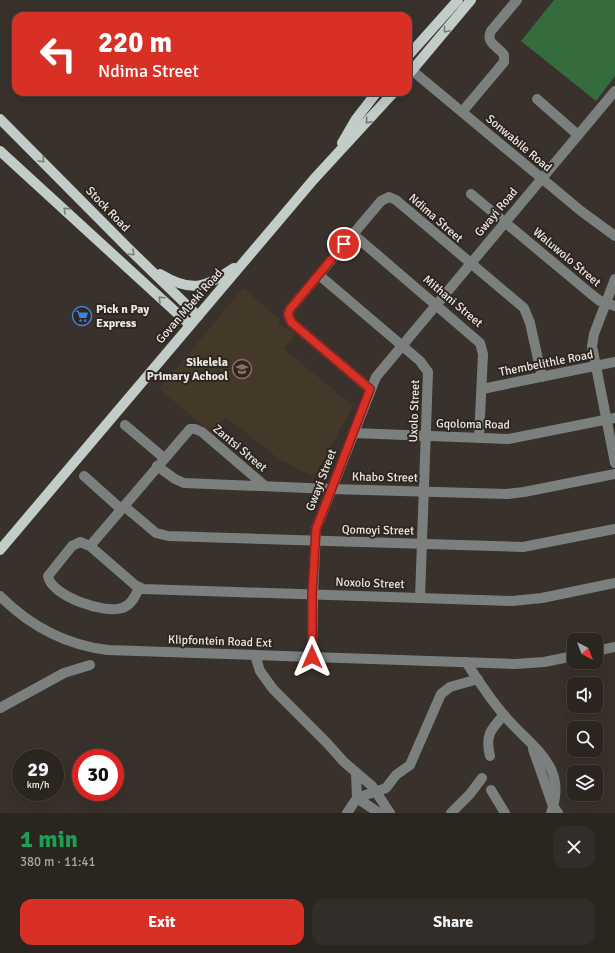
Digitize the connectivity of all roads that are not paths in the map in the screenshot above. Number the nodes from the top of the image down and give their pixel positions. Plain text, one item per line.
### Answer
1 (458, 0) edge
2 (471, 0) edge
3 (517, 0) edge
4 (412, 52) edge
5 (412, 68) edge
6 (412, 73) edge
7 (615, 91) edge
8 (374, 96) edge
9 (390, 96) edge
10 (537, 99) dead end
11 (462, 112) junction
12 (0, 118) edge
13 (578, 135) junction
14 (0, 151) edge
15 (336, 154) junction
16 (541, 178) junction
17 (471, 194) dead end
18 (505, 222) junction
19 (353, 234) junction
20 (615, 236) edge
21 (244, 262) junction
22 (470, 264) junction
23 (146, 266) junction
24 (319, 275) junction
25 (615, 279) edge
26 (436, 304) junction
27 (611, 305) edge
28 (198, 316) junction
29 (190, 325) junction
30 (401, 345) junction
31 (615, 362) edge
32 (595, 367) junction
33 (542, 377) junction
34 (370, 389) junction
35 (482, 389) junction
36 (611, 418) edge
37 (125, 425) dead end
38 (353, 433) junction
39 (427, 436) junction
40 (479, 438) junction
41 (160, 462) junction
42 (615, 463) edge
43 (615, 474) edge
44 (84, 476) dead end
45 (265, 486) junction
46 (331, 489) junction
47 (424, 491) junction
48 (122, 507) junction
49 (615, 529) edge
50 (315, 541) junction
51 (422, 544) junction
52 (90, 546) junction
53 (0, 550) edge
54 (615, 583) edge
55 (140, 588) junction
56 (312, 594) junction
57 (0, 596) edge
58 (420, 598) junction
59 (615, 647) edge
60 (603, 650) edge
61 (255, 655) junction
62 (312, 657) junction
63 (567, 657) edge
64 (466, 662) junction
65 (90, 665) dead end
66 (478, 679) junction
67 (0, 708) edge
68 (504, 715) junction
69 (490, 756) dead end
70 (356, 773) junction
71 (482, 778) dead end
72 (491, 790) dead end
73 (376, 792) junction
74 (357, 798) junction
75 (554, 811) edge
76 (347, 813) edge
77 (379, 813) edge
78 (390, 813) edge
79 (452, 813) edge
80 (505, 813) edge

1 - 4 main road
2 -> 5 main road
3 - 11 street
6 - 11 street, Sonwabile Road
7 - 13 street, Gwayi Road
8 - 15 main road, Govan Mbeki Road
9 -> 15 main road, Govan Mbeki Road
10 - 13 street
11 - 16 street, Sonwabile Road
12 -> 23 main road, Stock Road
13 - 16 street, Gwayi Road
29 -> 14 main road
15 - 21 main road, Govan Mbeki Road
16 - 18 street, Gwayi Road
16 - 20 street, Sonwabile Road
17 - 18 street, Waluwolo Street
18 - 22 street, Gwayi Road
18 - 27 street, Waluwolo Street
19 - 22 street, Ndima Street
19 - 24 street, Ndima Street
19 - 26 street, Mithani Street
21 - 23 main road
21 - 28 main road, Govan Mbeki Road
22 - 26 street, Gwayi Road
22 - 33 street, Ndima Street
23 - 28 main road, Stock Road
24 - 30 street, Uxolo Street
24 - 34 street, Ndima Street
25 - 27 street
26 - 30 street, Gwayi Road
26 - 35 street, Mithani Street
27 - 32 street
28 - 29 main road, Govan Mbeki Road
29 - 53 main road, Govan Mbeki Road
30 - 34 street, Gwayi Road
30 - 39 street, Uxolo Street
31 - 32 street, Thembelithle Road
32 - 33 street, Thembelithle Road
32 - 36 street
33 - 35 street, Thembelithle Road
34 - 38 street, Gwayi Street
35 - 40 street, Mithani Street
36 - 40 street, Gqoloma Road
36 - 42 street
37 - 41 street
38 - 39 street, Gqoloma Road
38 - 46 street, Gwayi Street
39 - 40 street, Gqoloma Road
39 - 47 street, Uxolo Street
41 - 45 street, Khabo Street
41 - 45 street, Zantsi Street
41 - 48 street, Zantsi Street
43 - 47 street, Khabo Street
44 - 48 street
45 - 46 street, Khabo Street
46 - 47 street, Khabo Street
46 - 50 street, Gwayi Street
47 - 51 street, Uxolo Street
48 - 50 street, Qomoyi Street
48 - 52 street, Zantsi Street
49 - 51 street, Qomoyi Street
50 - 51 street, Qomoyi Street
50 - 56 street, Gwayi Street
51 - 58 street, Uxolo Street
52 - 55 street
52 - 55 street
54 - 58 street, Noxolo Street
55 - 56 street, Noxolo Street
56 - 58 street, Noxolo Street
56 - 62 street, Gwayi Street
57 - 61 street, Klipfontein Road Ext
59 - 60 street
61 - 62 street, Klipfontein Road Ext
61 - 70 street
62 - 64 street, Klipfontein Road Ext
63 - 64 street, Klipfontein Road Ext
64 - 66 street
65 - 67 street
66 - 68 street
66 - 73 street
68 - 69 street
68 - 75 street
70 - 73 street
70 - 74 street
71 - 79 street
72 - 80 street
73 - 74 street
73 - 78 street
74 - 76 street
74 - 77 street

